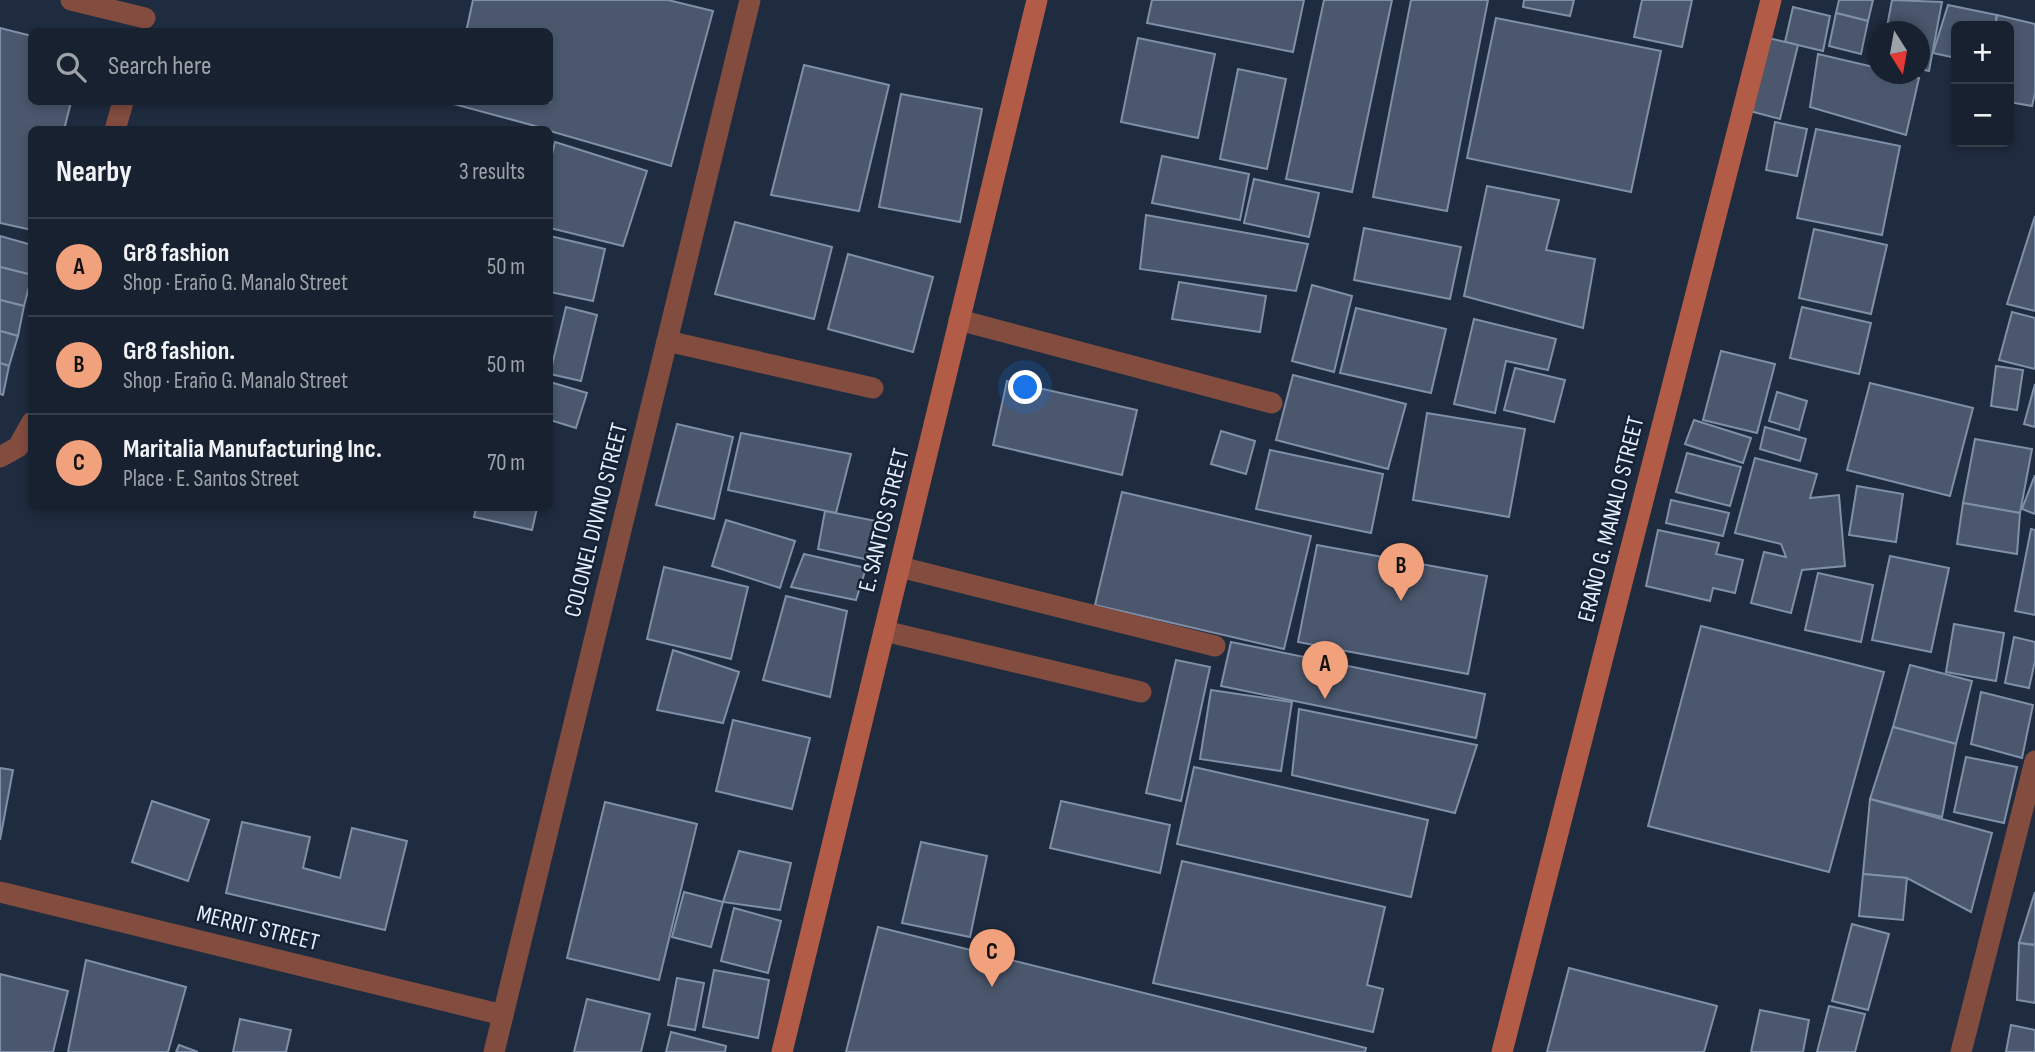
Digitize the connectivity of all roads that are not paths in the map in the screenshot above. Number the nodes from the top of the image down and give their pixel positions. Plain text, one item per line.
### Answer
1 (71, 0) edge
2 (750, 0) edge
3 (1037, 0) edge
4 (1771, 0) edge
5 (145, 17) edge
6 (122, 105) edge
7 (117, 126) edge
8 (959, 320) junction
9 (667, 341) junction
10 (873, 388) dead end
11 (1272, 403) dead end
12 (28, 427) edge
13 (9, 452) edge
14 (900, 567) junction
15 (884, 631) junction
16 (1215, 646) dead end
17 (1141, 691) dead end
18 (2035, 761) edge
19 (0, 892) edge
20 (503, 1015) junction
21 (494, 1052) edge
22 (782, 1052) edge
23 (1502, 1052) edge
24 (1961, 1052) edge

1 - 5 street
2 - 9 street, COLONEL DIVINO STREET
3 - 8 street, E. SANTOS STREET
4 - 23 street, ERAÑO G. MANALO STREET
6 - 7 street
8 - 11 street
8 - 14 street, E. SANTOS STREET
9 - 10 street
9 - 20 street, COLONEL DIVINO STREET
12 - 13 street
14 - 15 street, E. SANTOS STREET
14 - 16 street
15 - 17 street
15 - 22 street, E. SANTOS STREET
18 - 24 street
19 - 20 street, MERRIT STREET
20 - 21 street, COLONEL DIVINO STREET

